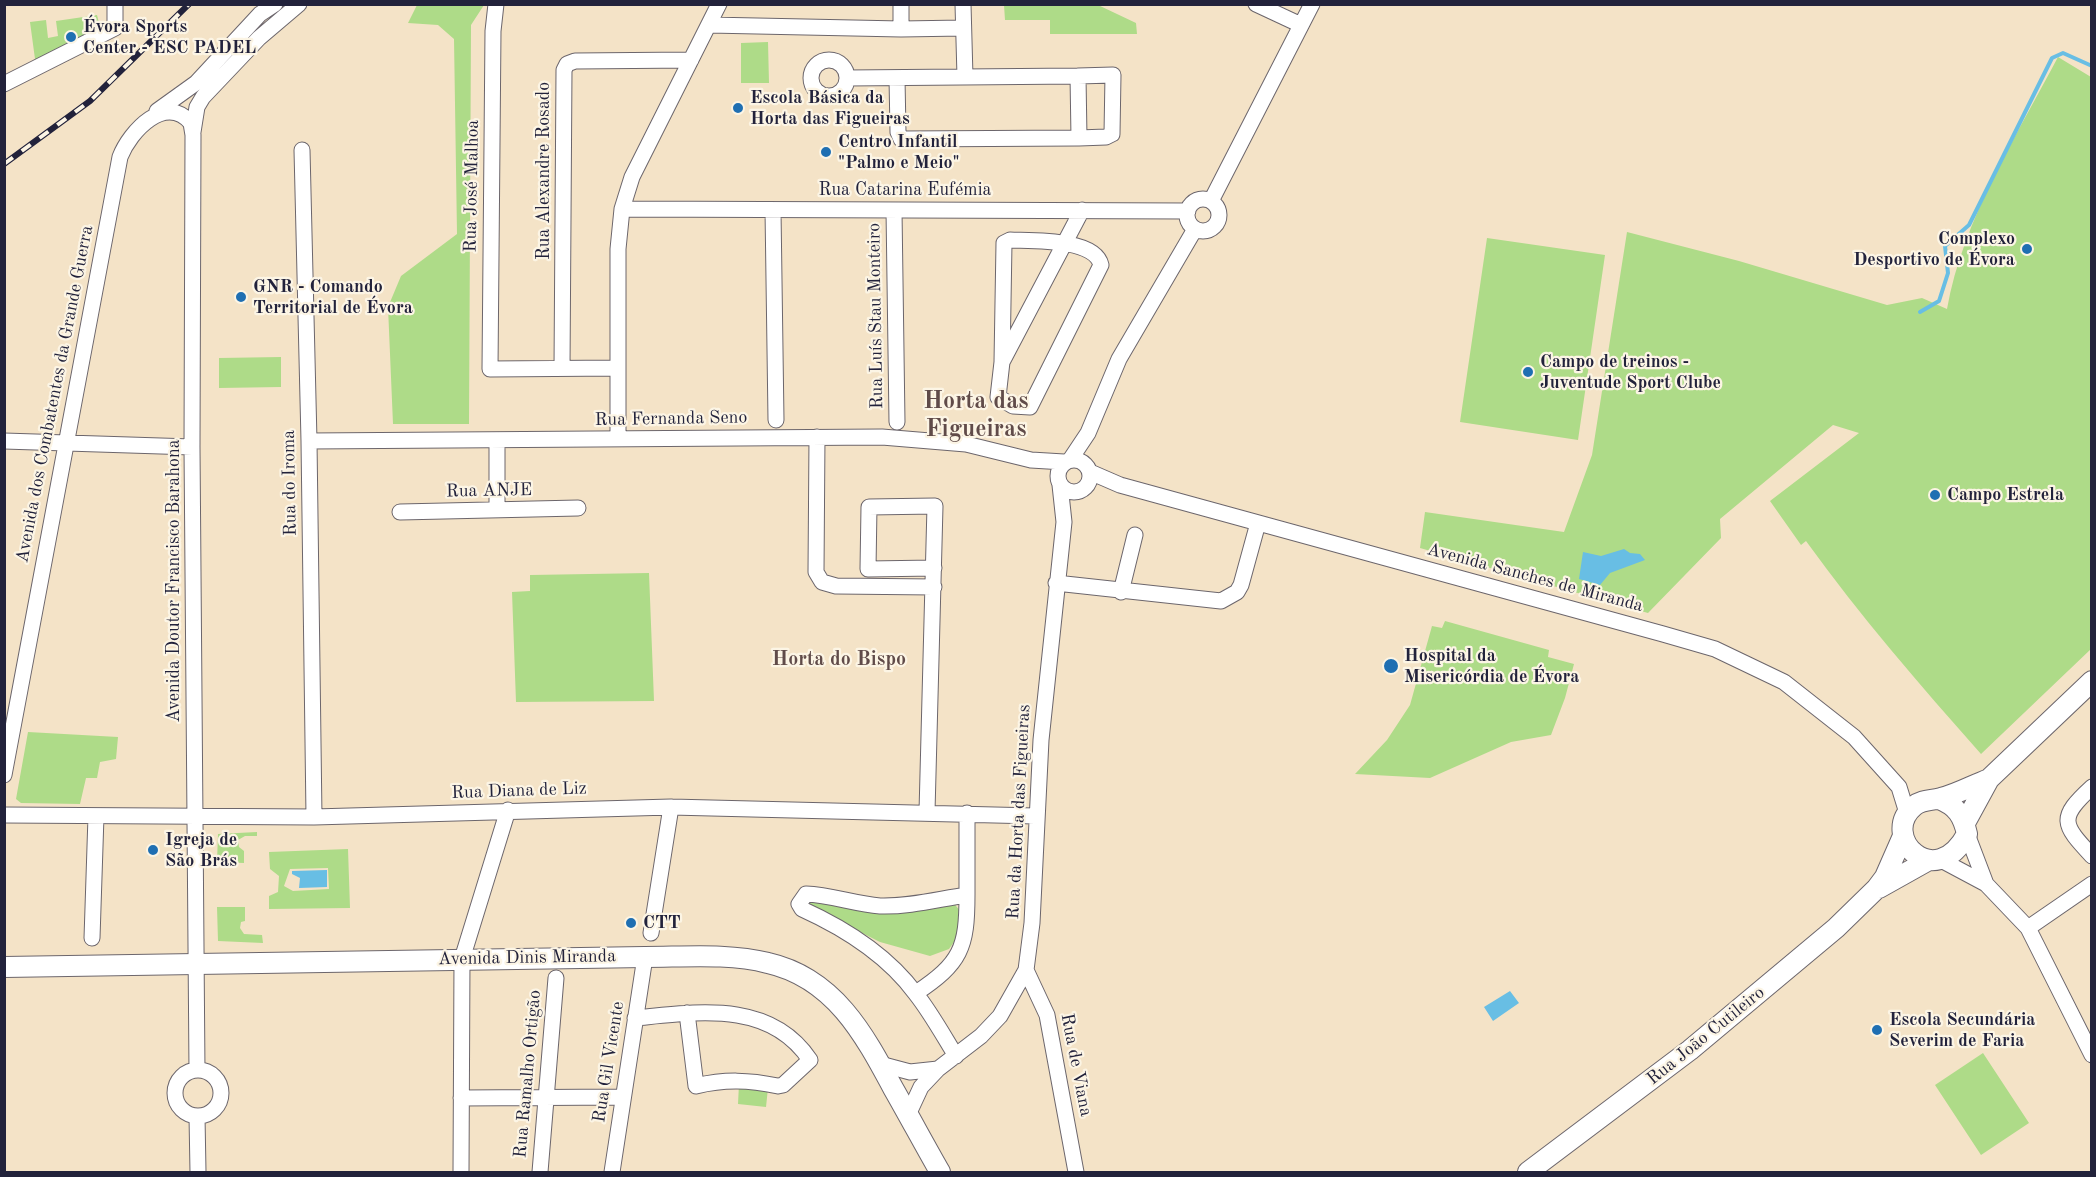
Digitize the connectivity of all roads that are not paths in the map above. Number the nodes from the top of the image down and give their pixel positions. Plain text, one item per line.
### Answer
1 (115, 4) edge
2 (275, 4) edge
3 (299, 4) edge
4 (496, 4) edge
5 (719, 4) edge
6 (901, 4) edge
7 (963, 4) edge
8 (1256, 4) edge
9 (1312, 4) edge
10 (709, 25) junction
11 (1301, 26) junction
12 (963, 28) junction
13 (901, 29) junction
14 (691, 60) junction
15 (1078, 76) junction
16 (964, 77) junction
17 (847, 78) dead end
18 (897, 78) junction
19 (4, 84) edge
20 (146, 122) junction
21 (193, 135) junction
22 (1079, 138) junction
23 (302, 150) dead end
24 (1211, 201) junction
25 (622, 209) junction
26 (772, 210) junction
27 (894, 210) junction
28 (1082, 210) junction
29 (1188, 211) junction
30 (1195, 229) junction
31 (1066, 242) junction
32 (1002, 362) junction
33 (562, 368) junction
34 (618, 368) junction
35 (776, 420) dead end
36 (897, 422) dead end
37 (1088, 433) junction
38 (817, 436) junction
39 (618, 439) junction
40 (496, 440) junction
41 (4, 441) edge
42 (309, 441) junction
43 (66, 443) junction
44 (192, 447) junction
45 (1031, 460) junction
46 (1067, 461) junction
47 (1085, 479) junction
48 (1059, 482) junction
49 (578, 508) dead end
50 (498, 510) junction
51 (400, 512) dead end
52 (1064, 522) junction
53 (1258, 523) junction
54 (1135, 535) dead end
55 (934, 568) junction
56 (1056, 583) junction
57 (934, 587) junction
58 (1121, 592) junction
59 (2091, 681) edge
60 (4, 775) edge
61 (1989, 779) junction
62 (1899, 787) junction
63 (2091, 787) edge
64 (1933, 799) junction
65 (671, 807) junction
66 (508, 810) junction
67 (927, 812) junction
68 (967, 813) junction
69 (1907, 813) junction
70 (4, 815) edge
71 (96, 816) junction
72 (1035, 816) junction
73 (195, 817) junction
74 (314, 817) junction
75 (1966, 828) junction
76 (1903, 836) junction
77 (2091, 856) edge
78 (1935, 860) junction
79 (1986, 884) junction
80 (2091, 884) edge
81 (1876, 889) junction
82 (967, 895) junction
83 (2028, 928) junction
84 (651, 933) dead end
85 (92, 938) dead end
86 (645, 957) junction
87 (462, 959) junction
88 (196, 963) junction
89 (4, 967) edge
90 (1026, 970) junction
91 (555, 978) dead end
92 (916, 993) junction
93 (687, 1013) junction
94 (635, 1018) junction
95 (2091, 1051) edge
96 (956, 1056) junction
97 (880, 1064) junction
98 (938, 1069) junction
99 (197, 1070) junction
100 (896, 1093) junction
101 (547, 1097) junction
102 (623, 1097) junction
103 (461, 1098) junction
104 (908, 1115) junction
105 (197, 1116) junction
106 (198, 1173) edge
107 (461, 1173) edge
108 (540, 1173) edge
109 (612, 1173) edge
110 (940, 1173) edge
111 (1076, 1173) edge
112 (1528, 1173) edge

1 - 19 street
2 - 20 street
3 - 21 street, Avenida Doutor Francisco Barahona
4 - 33 street, Rua José Malhoa
5 - 10 street
6 - 13 street
7 - 12 street
8 - 11 street
9 - 11 street
10 - 13 street
10 - 14 street
11 - 24 street
12 - 13 street
12 - 16 street
14 - 25 street
14 - 33 street, Rua Alexandre Rosado
15 - 16 street
15 - 22 street
15 - 22 street
16 - 18 street
17 - 18 street
18 - 22 street
20 - 21 street, Avenida dos Combatentes da Grande Guerra
20 - 43 street, Avenida dos Combatentes da Grande Guerra
21 - 44 street, Avenida Doutor Francisco Barahona
23 - 42 street, Rua do Iroma
24 - 29 street
24 - 30 street
25 - 26 street, Rua Catarina Eufémia
25 - 34 street
26 - 27 street, Rua Catarina Eufémia
26 - 35 street
27 - 28 street, Rua Catarina Eufémia
27 - 36 street, Rua Luís Stau Monteiro
28 - 29 street, Rua Catarina Eufémia
28 - 31 street
29 - 30 street
30 - 37 street, Rua da Horta das Figueiras
31 - 32 street
31 - 32 street
31 - 32 street
33 - 34 street
34 - 39 street
37 - 46 street, Rua da Horta das Figueiras
37 - 47 street, Rua da Horta das Figueiras
38 - 39 street, Rua Fernanda Seno
38 - 45 street, Rua Fernanda Seno
38 - 57 street
39 - 40 street, Rua Fernanda Seno
40 - 42 street, Rua Fernanda Seno
40 - 50 street
41 - 43 street
42 - 74 street, Rua do Iroma
43 - 44 street
43 - 60 street, Avenida dos Combatentes da Grande Guerra
44 - 73 street, Avenida Doutor Francisco Barahona
45 - 46 street, Rua Fernanda Seno
45 - 48 street, Rua Fernanda Seno
46 - 47 street, Rua Fernanda Seno
46 - 48 street, Rua da Horta das Figueiras
47 - 48 street, Rua Fernanda Seno
47 - 52 street, Rua da Horta das Figueiras
47 - 53 street, Avenida Sanches de Miranda
48 - 52 street, Rua da Horta das Figueiras
49 - 50 street, Rua ANJE
50 - 51 street, Rua ANJE
52 - 56 street, Rua da Horta das Figueiras
53 - 58 street
53 - 62 street, Avenida Sanches de Miranda
54 - 58 street
55 - 55 street
55 - 57 street
56 - 58 street
56 - 72 street, Rua da Horta das Figueiras
57 - 67 street
59 - 61 main road, Rua João Cutileiro
61 - 64 main road, Rua João Cutileiro
61 - 75 main road, Rua João Cutileiro
62 - 64 street, Avenida Sanches de Miranda
62 - 69 street, Avenida Sanches de Miranda
63 - 77 street
64 - 69 main road, Rua João Cutileiro
64 - 75 main road
65 - 66 street, Rua Diana de Liz
65 - 67 street, Rua Diana de Liz
65 - 84 street
66 - 74 street, Rua Diana de Liz
66 - 87 street
67 - 68 street, Rua Diana de Liz
68 - 72 street, Rua Diana de Liz
68 - 82 street
69 - 76 main road, Rua João Cutileiro
70 - 71 street, Rua Diana de Liz
71 - 73 street, Rua Diana de Liz
71 - 85 street
72 - 90 street, Rua da Horta das Figueiras
73 - 74 street, Rua Diana de Liz
73 - 88 street, Avenida Doutor Francisco Barahona
75 - 78 main road, Rua João Cutileiro
75 - 79 street
76 - 78 main road
76 - 81 main road, Rua João Cutileiro
78 - 79 street
78 - 81 main road, Rua João Cutileiro
79 - 83 street
80 - 83 street
81 - 112 main road, Rua João Cutileiro
82 - 92 street
82 - 92 street
83 - 95 street
86 - 87 main road, Avenida Dinis Miranda
86 - 94 street, Rua Gil Vicente
86 - 97 main road, Avenida Dinis Miranda
87 - 88 main road, Avenida Dinis Miranda
87 - 103 street
88 - 89 main road, Avenida Dinis Miranda
88 - 99 street, Avenida Doutor Francisco Barahona
90 - 96 street, Rua da Horta das Figueiras
90 - 111 street, Rua de Viana
91 - 101 street, Rua Ramalho Ortigão
92 - 96 street
93 - 93 street
93 - 94 street
94 - 102 street, Rua Gil Vicente
96 - 98 street, Rua da Horta das Figueiras
97 - 98 street
97 - 100 main road, Avenida Dinis Miranda
98 - 100 street, Rua da Horta das Figueiras
98 - 104 street, Rua da Horta das Figueiras
99 - 105 street
99 - 105 street
100 - 104 main road, Avenida Dinis Miranda
101 - 102 street
101 - 103 street
101 - 108 street, Rua Ramalho Ortigão
102 - 109 street, Rua Gil Vicente
103 - 107 street
104 - 110 main road, Avenida Dinis Miranda
105 - 106 street

